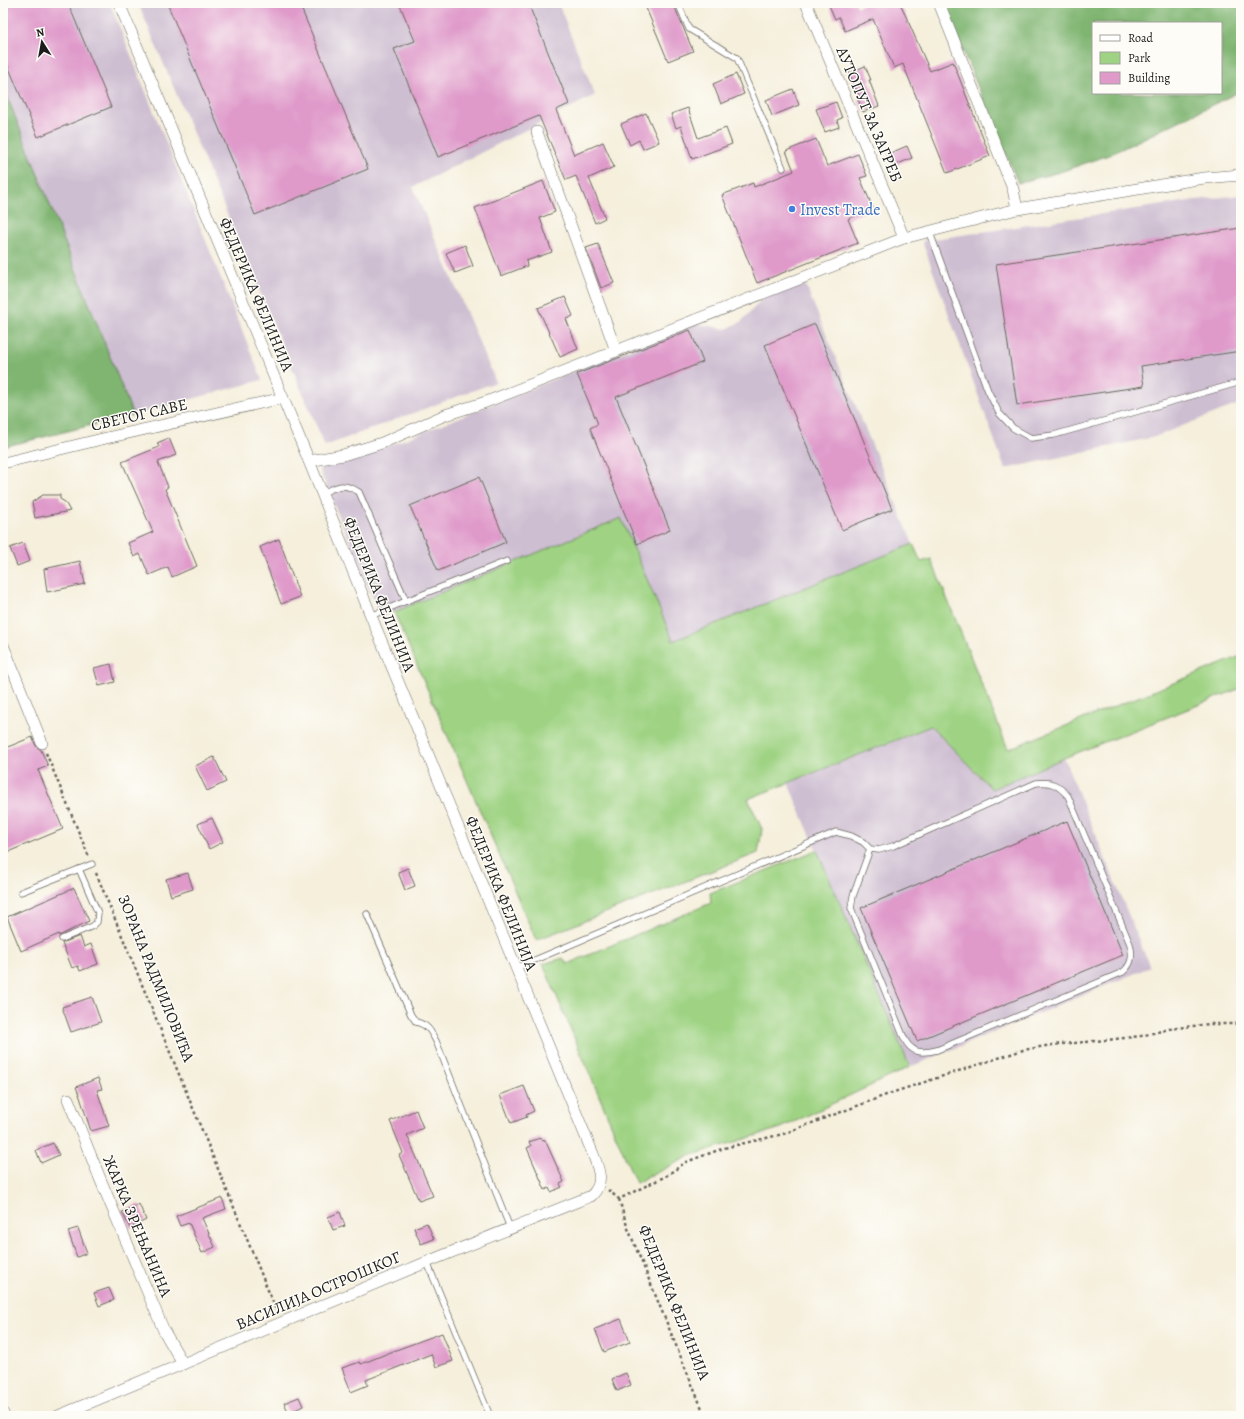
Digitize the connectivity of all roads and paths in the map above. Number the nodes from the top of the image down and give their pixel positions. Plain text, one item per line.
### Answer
1 (119, 3) edge
2 (678, 3) edge
3 (806, 3) edge
4 (939, 3) edge
5 (538, 132) dead end
6 (783, 168) dead end
7 (1241, 175) edge
8 (1017, 209) junction
9 (929, 230) junction
10 (904, 238) junction
11 (616, 351) junction
12 (1241, 382) edge
13 (283, 398) junction
14 (309, 461) junction
15 (3, 463) edge
16 (322, 493) junction
17 (507, 561) dead end
18 (406, 601) junction
19 (371, 616) junction
20 (3, 646) edge
21 (42, 743) joint
22 (870, 849) junction
23 (92, 864) junction
24 (79, 869) junction
25 (21, 892) dead end
26 (367, 914) dead end
27 (62, 939) dead end
28 (516, 968) junction
29 (1241, 1024) edge
30 (68, 1099) dead end
31 (600, 1184) junction
32 (619, 1198) junction
33 (510, 1228) junction
34 (427, 1262) junction
35 (282, 1323) junction
36 (183, 1364) junction
37 (3, 1413) edge
38 (4, 1416) edge
39 (58, 1416) edge
40 (490, 1416) edge
41 (705, 1416) edge

1 - 13 street, ФЕДЕРИКА ФЕЛИНИЈА
2 - 6 lane
3 - 10 street, АУТОПУТ ЗА ЗАГРЕБ
4 - 8 street
5 - 11 street
7 - 8 street
8 - 9 street
9 - 10 street
9 - 12 lane
10 - 11 street
11 - 14 street
13 - 14 street, ФЕДЕРИКА ФЕЛИНИЈА
13 - 15 street, СВЕТОГ САВЕ
14 - 16 street, ФЕДЕРИКА ФЕЛИНИЈА
16 - 18 lane
16 - 19 street, ФЕДЕРИКА ФЕЛИНИЈА
17 - 18 lane
18 - 19 lane
19 - 28 street, ФЕДЕРИКА ФЕЛИНИЈА
20 - 21 street
21 - 23 path, ЗОРАНА РАДМИЛОВИЋА
22 - 22 lane
22 - 28 lane
23 - 24 lane
23 - 35 path, ЗОРАНА РАДМИЛОВИЋА
24 - 25 lane
24 - 27 lane
26 - 33 lane
28 - 31 street, ФЕДЕРИКА ФЕЛИНИЈА
29 - 32 path
30 - 36 street, ЖАРКА ЗРЕЊАНИНА
31 - 32 path
31 - 33 street, ВАСИЛИЈА ОСТРОШКОГ
32 - 41 path, ФЕДЕРИКА ФЕЛИНИЈА
33 - 34 street, ВАСИЛИЈА ОСТРОШКОГ
34 - 35 street, ВАСИЛИЈА ОСТРОШКОГ
34 - 40 lane
35 - 36 street, ВАСИЛИЈА ОСТРОШКОГ
36 - 39 street, ВАСИЛИЈА ОСТРОШКОГ
37 - 38 street

